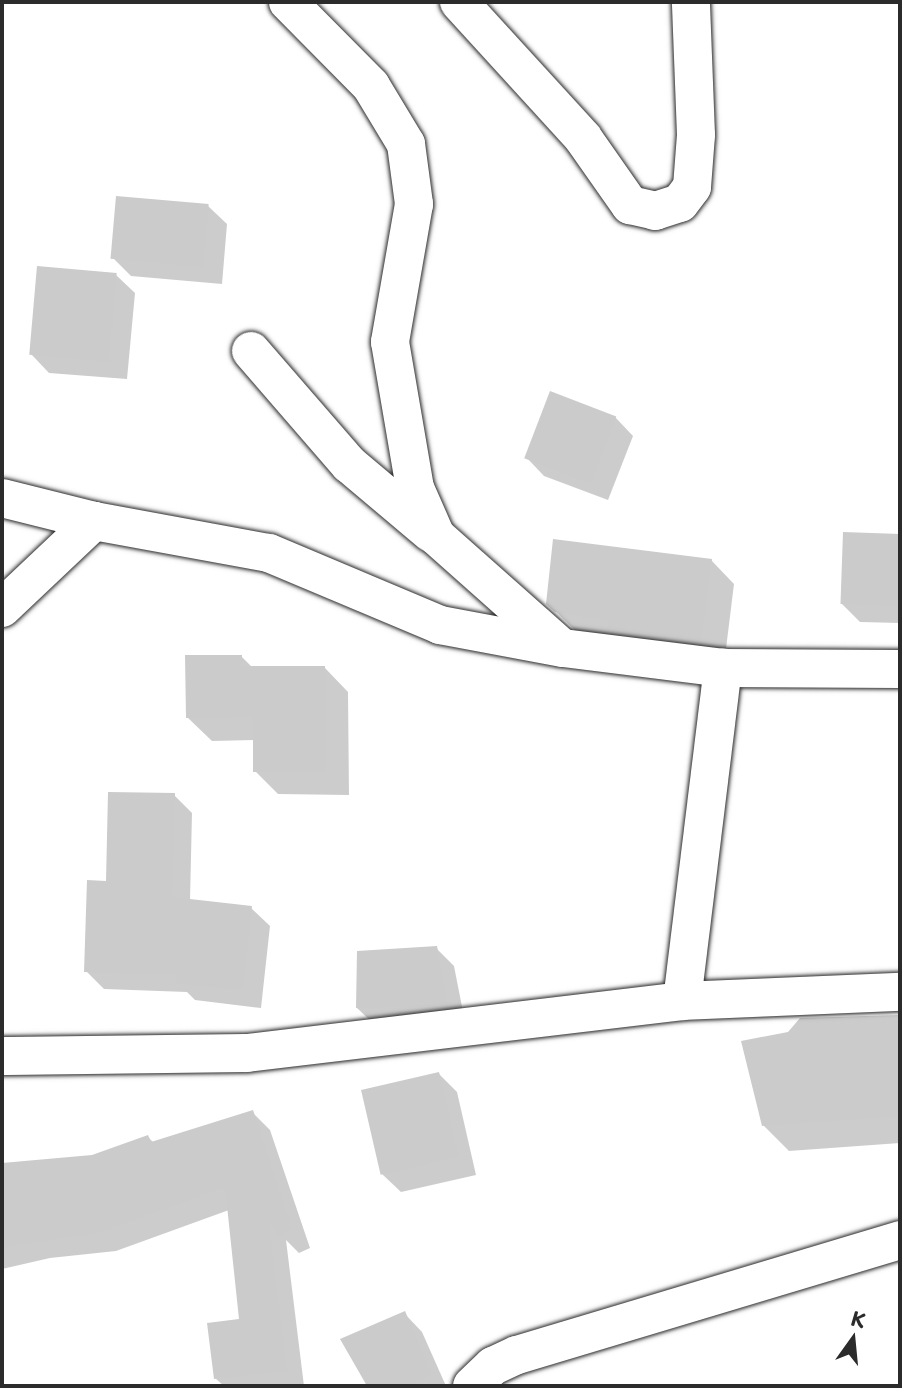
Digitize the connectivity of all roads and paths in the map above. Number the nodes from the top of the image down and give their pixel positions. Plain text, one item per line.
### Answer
1 (288, 2) edge
2 (459, 2) edge
3 (691, 2) edge
4 (251, 351) dead end
5 (2, 498) edge
6 (94, 521) junction
7 (436, 536) junction
8 (2, 608) edge
9 (563, 648) junction
10 (723, 668) junction
11 (900, 669) edge
12 (900, 992) edge
13 (682, 1001) junction
14 (2, 1056) edge
15 (900, 1240) edge
16 (472, 1386) edge

1 - 7 street
2 - 3 street
4 - 7 street
5 - 6 street
6 - 8 street
6 - 9 street
7 - 9 street
9 - 10 street
10 - 11 street
10 - 13 street
12 - 13 street
13 - 14 street
15 - 16 street

